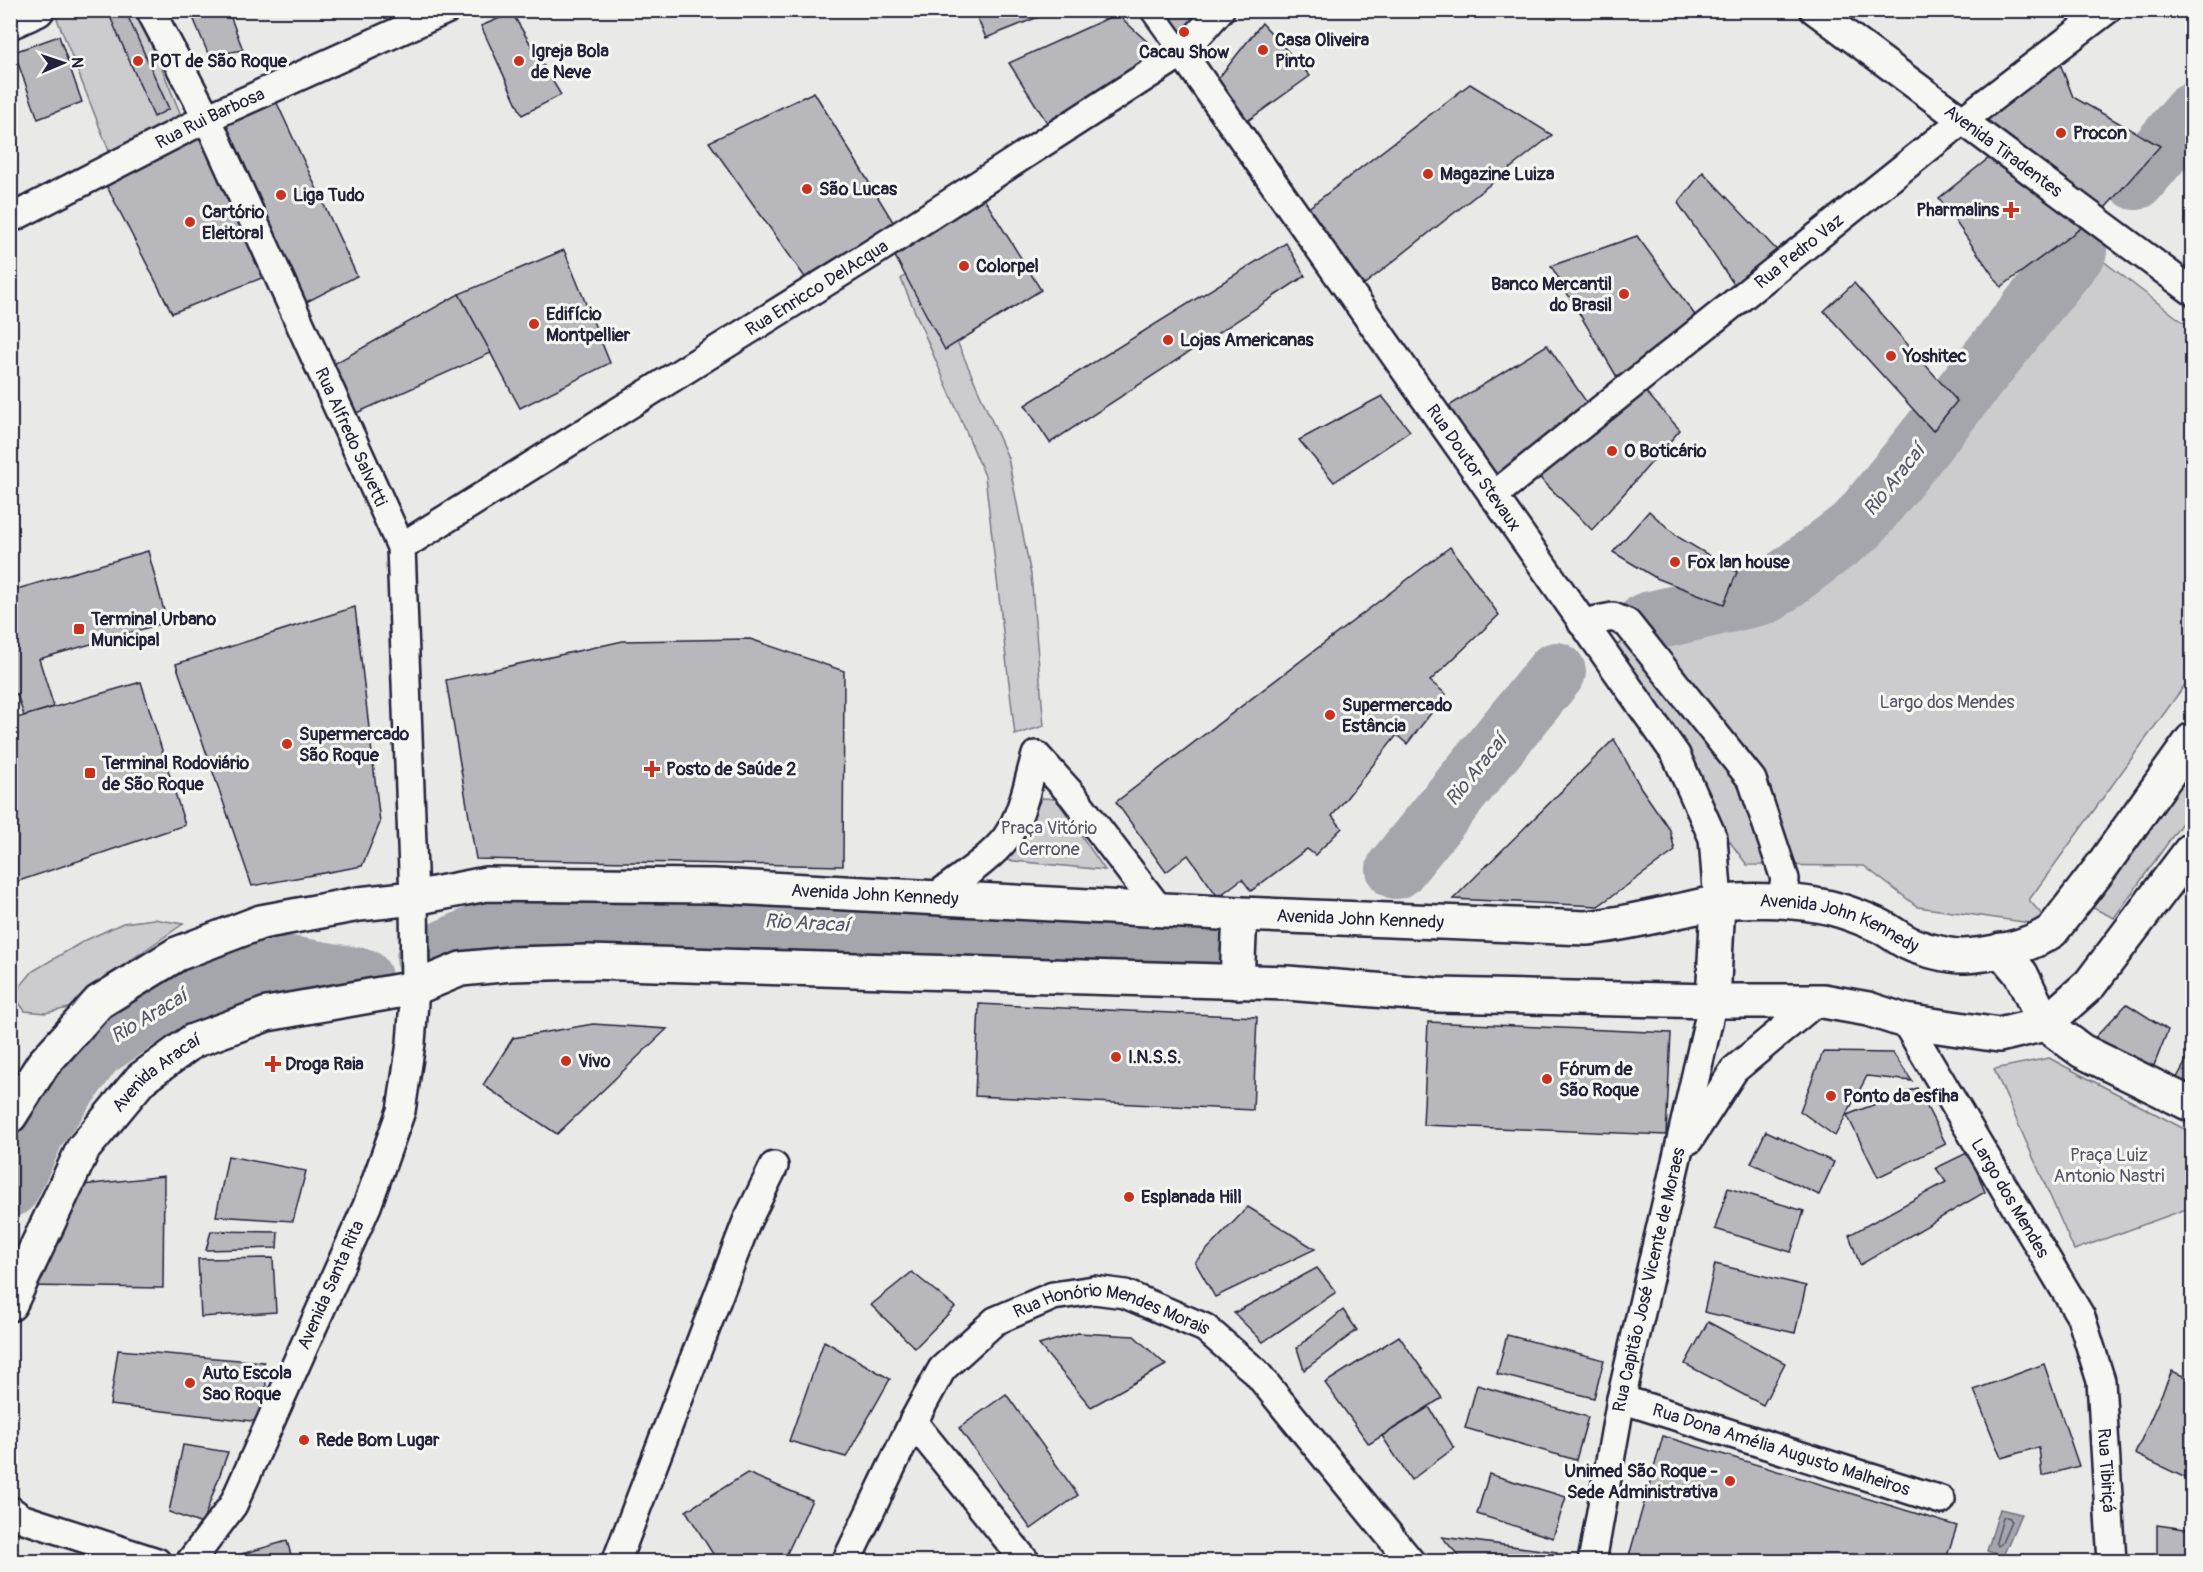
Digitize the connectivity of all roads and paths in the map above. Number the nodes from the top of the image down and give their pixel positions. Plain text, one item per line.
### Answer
1 (37, 10) edge
2 (150, 10) edge
3 (446, 10) edge
4 (1152, 10) edge
5 (1220, 10) edge
6 (1814, 10) edge
7 (2107, 10) edge
8 (10, 22) edge
9 (1182, 53) junction
10 (207, 117) junction
11 (1963, 120) junction
12 (10, 219) edge
13 (2193, 291) edge
14 (1493, 496) junction
15 (401, 547) junction
16 (1582, 623) junction
17 (2193, 740) edge
18 (2193, 849) edge
19 (935, 897) junction
20 (1781, 901) junction
21 (1718, 903) junction
22 (414, 906) junction
23 (1159, 909) junction
24 (1240, 914) junction
25 (2001, 950) junction
26 (415, 982) junction
27 (1237, 982) junction
28 (1713, 1001) junction
29 (1817, 1001) junction
30 (1905, 1021) junction
31 (2045, 1024) junction
32 (2193, 1105) edge
33 (10, 1116) edge
34 (1678, 1156) junction
35 (774, 1166) dead end
36 (10, 1304) edge
37 (2101, 1381) joint
38 (1622, 1398) junction
39 (913, 1422) junction
40 (1941, 1500) dead end
41 (10, 1510) edge
42 (157, 1562) edge
43 (190, 1562) edge
44 (616, 1562) edge
45 (846, 1562) edge
46 (1026, 1562) edge
47 (1411, 1562) edge
48 (1592, 1562) edge
49 (2112, 1562) edge

1 - 8 main road
2 - 10 street, Rua Alfredo Salvetti
3 - 10 street, Rua Rui Barbosa
4 - 9 street
5 - 9 street, Rua Enricco DelAcqua
6 - 11 street, Avenida Tiradentes
7 - 11 street, Rua Pedro Vaz
9 - 14 street, Rua Doutor Stevaux
9 - 15 street, Rua Enricco DelAcqua
10 - 12 street, Rua Rui Barbosa
10 - 15 street, Rua Alfredo Salvetti
11 - 13 street, Avenida Tiradentes
11 - 14 street, Rua Pedro Vaz
14 - 16 street, Rua Doutor Stevaux
15 - 22 street, Rua Alfredo Salvetti
16 - 20 street
16 - 21 street, Rua Doutor Stevaux
17 - 25 main road, Avenida John Kennedy
18 - 31 main road
19 - 22 main road, Avenida John Kennedy
19 - 23 main road, Avenida John Kennedy
19 - 23 street
20 - 21 main road, Avenida John Kennedy
20 - 25 main road, Avenida John Kennedy
21 - 24 main road, Avenida John Kennedy
21 - 28 main road
22 - 26 street, Avenida Santa Rita
22 - 33 main road
23 - 24 main road, Avenida John Kennedy
24 - 27 main road
25 - 31 main road
26 - 27 main road
26 - 36 main road, Avenida Aracaí
26 - 43 street, Avenida Santa Rita
27 - 28 main road
28 - 29 main road
28 - 34 street, Rua Capitão José Vicente de Moraes
29 - 30 main road
29 - 34 street
30 - 31 main road
30 - 37 street, Largo dos Mendes
31 - 32 main road
34 - 38 street, Rua Capitão José Vicente de Moraes
35 - 44 street
37 - 49 street, Rua Tibiriçá
38 - 40 street, Rua Dona Amélia Augusto Malheiros
38 - 48 street, Rua Capitão José Vicente de Moraes
39 - 45 street, Rua Honório Mendes Morais
39 - 46 street
39 - 47 street, Rua Honório Mendes Morais
41 - 42 street

